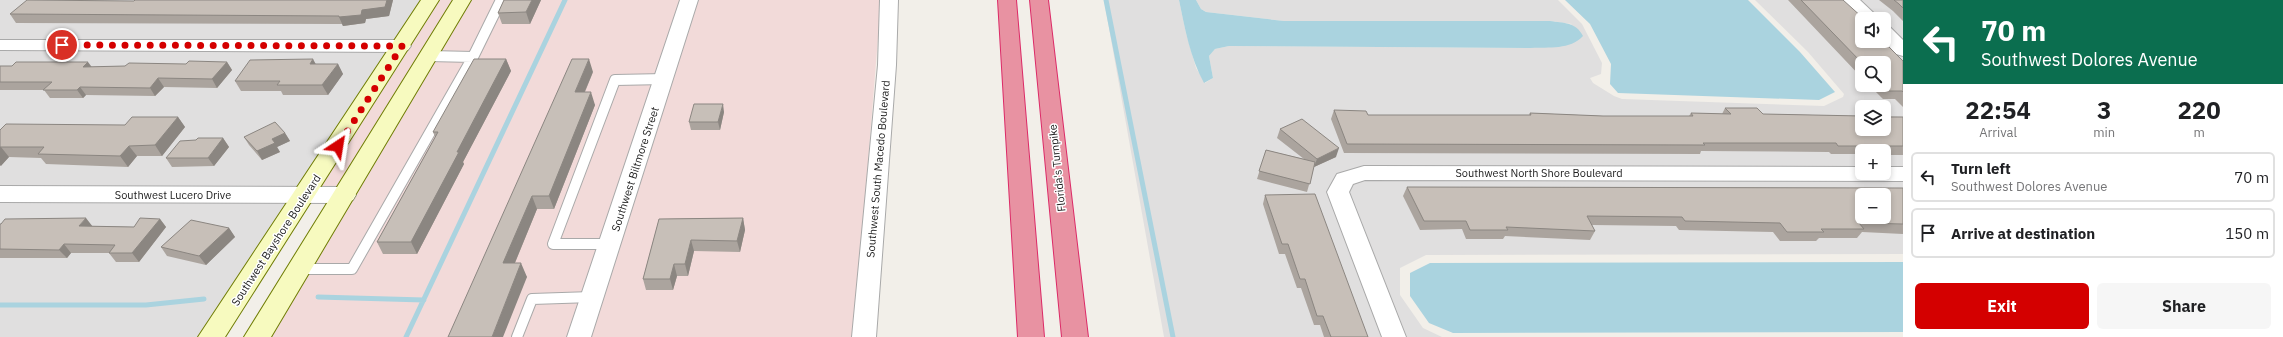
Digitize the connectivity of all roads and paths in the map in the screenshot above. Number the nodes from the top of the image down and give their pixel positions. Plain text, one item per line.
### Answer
1 (430, 0) edge
2 (462, 0) edge
3 (502, 0) edge
4 (689, 0) edge
5 (889, 0) edge
6 (1007, 0) edge
7 (1039, 0) edge
8 (1850, 0) edge
9 (1863, 12) edge
10 (1891, 38) edge
11 (0, 45) edge
12 (402, 46) junction
13 (1903, 50) edge
14 (430, 56) junction
15 (473, 57) junction
16 (665, 79) junction
17 (1903, 174) edge
18 (0, 194) edge
19 (306, 195) junction
20 (345, 195) junction
21 (610, 244) junction
22 (299, 269) junction
23 (592, 298) junction
24 (212, 337) edge
25 (257, 337) edge
26 (517, 337) edge
27 (579, 337) edge
28 (864, 337) edge
29 (1031, 337) edge
30 (1075, 337) edge
31 (1394, 337) edge

1 - 12 main road, Southwest Bayshore Boulevard
2 - 14 main road
3 - 15 lane
4 - 16 street, Southwest Biltmore Street
5 - 28 street, Southwest South Macedo Boulevard
6 - 29 highway
7 - 30 highway, Florida's Turnpike
8 - 9 street
10 - 13 street
11 - 12 street
12 - 19 main road, Southwest Bayshore Boulevard
14 - 15 lane
14 - 20 main road
15 - 22 lane
16 - 21 street, Southwest Biltmore Street
16 - 21 lane
17 - 31 street, Southwest North Shore Boulevard
18 - 19 street, Southwest Lucero Drive
19 - 20 street, Southwest Lucero Drive
19 - 24 main road, Southwest Bayshore Boulevard
20 - 22 main road
21 - 23 street, Southwest Biltmore Street
22 - 25 main road
23 - 26 lane
23 - 27 street, Southwest Biltmore Street

